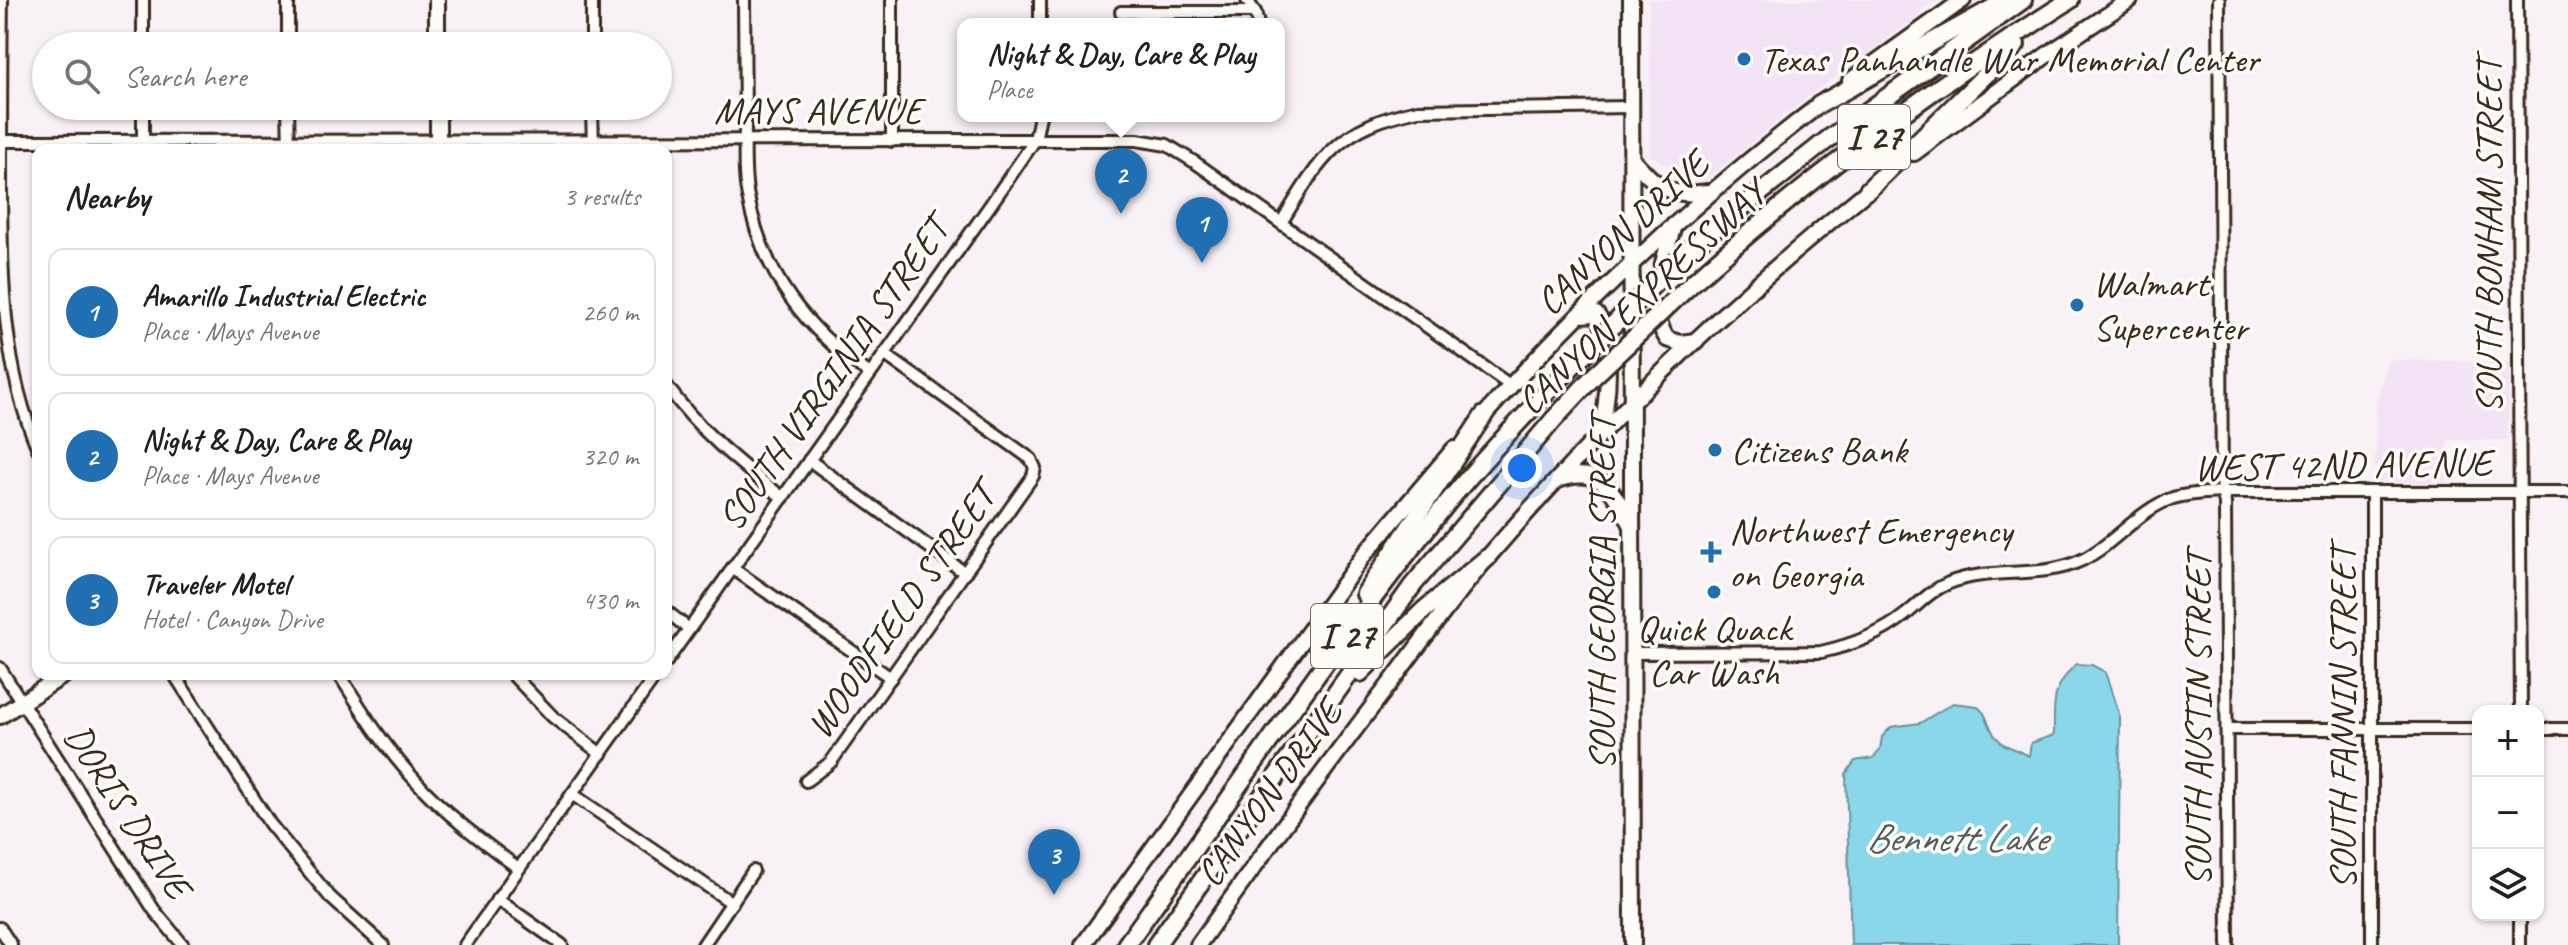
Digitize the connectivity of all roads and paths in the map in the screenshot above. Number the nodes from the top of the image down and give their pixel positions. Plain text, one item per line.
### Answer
1 (2, 0) edge
2 (143, 0) edge
3 (288, 0) edge
4 (437, 0) edge
5 (592, 0) edge
6 (744, 0) edge
7 (892, 0) edge
8 (1247, 0) edge
9 (1631, 0) edge
10 (1963, 0) edge
11 (2007, 0) edge
12 (2023, 0) edge
13 (2130, 0) edge
14 (2219, 0) edge
15 (2517, 0) edge
16 (2064, 4) edge
17 (1121, 12) dead end
18 (1255, 12) junction
19 (1256, 18) edge
20 (143, 32) edge
21 (288, 32) edge
22 (437, 32) edge
23 (592, 32) edge
24 (1819, 105) junction
25 (1631, 107) junction
26 (143, 120) edge
27 (288, 120) edge
28 (438, 120) edge
29 (592, 120) edge
30 (1039, 122) edge
31 (745, 140) junction
32 (1035, 140) junction
33 (1, 141) edge
34 (892, 141) junction
35 (108, 144) edge
36 (143, 144) edge
37 (289, 144) edge
38 (438, 144) edge
39 (592, 144) edge
40 (623, 144) edge
41 (1632, 159) junction
42 (1868, 190) junction
43 (1709, 192) junction
44 (1281, 223) junction
45 (1674, 225) junction
46 (1632, 265) junction
47 (1580, 315) junction
48 (1697, 341) junction
49 (884, 354) junction
50 (870, 374) junction
51 (1511, 386) junction
52 (672, 393) edge
53 (1632, 400) junction
54 (1484, 415) junction
55 (32, 431) edge
56 (1596, 438) junction
57 (809, 460) junction
58 (1557, 480) junction
59 (2222, 492) junction
60 (2372, 492) junction
61 (2568, 492) edge
62 (2519, 493) junction
63 (783, 498) junction
64 (1632, 526) junction
65 (1487, 558) junction
66 (732, 568) junction
67 (965, 573) junction
68 (672, 616) edge
69 (689, 629) junction
70 (672, 653) edge
71 (1633, 653) junction
72 (1326, 665) junction
73 (0, 668) edge
74 (891, 678) junction
75 (56, 680) edge
76 (178, 680) edge
77 (343, 680) edge
78 (518, 680) edge
79 (653, 680) edge
80 (1332, 698) junction
81 (21, 702) junction
82 (2521, 705) edge
83 (0, 716) edge
84 (2372, 728) junction
85 (2227, 729) junction
86 (2472, 729) edge
87 (2544, 729) edge
88 (2568, 729) edge
89 (601, 754) junction
90 (806, 781) dead end
91 (572, 794) junction
92 (1215, 862) junction
93 (518, 868) junction
94 (753, 871) dead end
95 (1179, 871) junction
96 (497, 899) junction
97 (732, 903) junction
98 (2520, 921) edge
99 (0, 928) edge
100 (11, 945) edge
101 (183, 945) edge
102 (383, 945) edge
103 (465, 945) edge
104 (562, 945) edge
105 (703, 945) edge
106 (1083, 945) edge
107 (1117, 945) edge
108 (1126, 945) edge
109 (1156, 945) edge
110 (1170, 945) edge
111 (1198, 945) edge
112 (1633, 945) edge
113 (2228, 945) edge
114 (2372, 945) edge
115 (2520, 945) edge

1 - 33 street
2 - 20 street
3 - 21 street
4 - 22 main road
5 - 23 street
6 - 31 street
7 - 34 street
8 - 18 street
9 - 25 main road, SOUTH GEORGIA STREET
10 - 24 main road, CANYON DRIVE
11 - 24 highway
12 - 72 highway, CANYON EXPRESSWAY / I 27, bridge
13 - 42 main road, CANYON DRIVE
14 - 59 street, SOUTH AUSTIN STREET
15 - 62 street, SOUTH BONHAM STREET
16 - 42 highway
16 - 80 highway, CANYON EXPRESSWAY / I 27, bridge
17 - 18 street
18 - 19 street
24 - 43 main road, CANYON DRIVE
25 - 41 main road, SOUTH GEORGIA STREET
25 - 44 street
26 - 36 street
27 - 37 street
28 - 38 main road
29 - 39 street
30 - 32 street, SOUTH VIRGINIA STREET
31 - 34 street, MAYS AVENUE
31 - 40 street, MAYS AVENUE
31 - 50 street
32 - 34 street, MAYS AVENUE
32 - 44 street, MAYS AVENUE
32 - 49 street, SOUTH VIRGINIA STREET
33 - 35 street, MAYS AVENUE
33 - 55 street
41 - 43 main road
41 - 46 main road, SOUTH GEORGIA STREET
42 - 48 main road, CANYON DRIVE
43 - 45 main road, CANYON DRIVE
44 - 51 street, MAYS AVENUE
45 - 46 main road, CANYON DRIVE
45 - 48 main road
46 - 47 main road, CANYON DRIVE
46 - 53 main road, SOUTH GEORGIA STREET
47 - 51 main road, CANYON DRIVE
47 - 56 main road
48 - 53 main road, CANYON DRIVE
49 - 50 street, SOUTH VIRGINIA STREET
49 - 67 street, WOODFIELD STREET
50 - 57 street, SOUTH VIRGINIA STREET
51 - 54 main road, CANYON DRIVE
52 - 63 street
53 - 56 main road, CANYON DRIVE
53 - 64 main road, SOUTH GEORGIA STREET
54 - 72 highway
54 - 106 main road, CANYON DRIVE
56 - 58 main road, CANYON DRIVE
57 - 63 street, SOUTH VIRGINIA STREET
57 - 67 street
58 - 64 main road
58 - 65 main road, CANYON DRIVE
59 - 60 street, WEST 42ND AVENUE
59 - 71 street, WEST 42ND AVENUE
59 - 85 street, SOUTH AUSTIN STREET
60 - 62 street, WEST 42ND AVENUE
60 - 84 street, SOUTH FANNIN STREET
61 - 62 street, WEST 42ND AVENUE
62 - 82 street, SOUTH BONHAM STREET
63 - 66 street, SOUTH VIRGINIA STREET
64 - 71 main road, SOUTH GEORGIA STREET
65 - 80 highway
65 - 111 main road, CANYON DRIVE
66 - 69 street, SOUTH VIRGINIA STREET
66 - 74 street
67 - 74 street, WOODFIELD STREET
68 - 69 street
69 - 70 street, SOUTH VIRGINIA STREET
71 - 112 main road, SOUTH GEORGIA STREET
72 - 95 highway, CANYON EXPRESSWAY / I 27
73 - 81 street, DORIS DRIVE
74 - 90 street, WOODFIELD STREET
75 - 81 main road
76 - 102 street
77 - 93 street
78 - 89 street
79 - 89 street
80 - 92 highway, CANYON EXPRESSWAY / I 27
81 - 83 main road
81 - 101 street, DORIS DRIVE
84 - 85 street
84 - 86 street
84 - 114 street, SOUTH FANNIN STREET
85 - 113 street, SOUTH AUSTIN STREET
87 - 88 street
89 - 91 street
91 - 93 street
91 - 97 street
92 - 109 highway, CANYON EXPRESSWAY / I 27
92 - 110 highway
93 - 96 street
94 - 97 street
95 - 107 highway
95 - 108 highway, CANYON EXPRESSWAY / I 27
96 - 103 street
96 - 104 street
97 - 105 street
98 - 115 street
99 - 100 street

